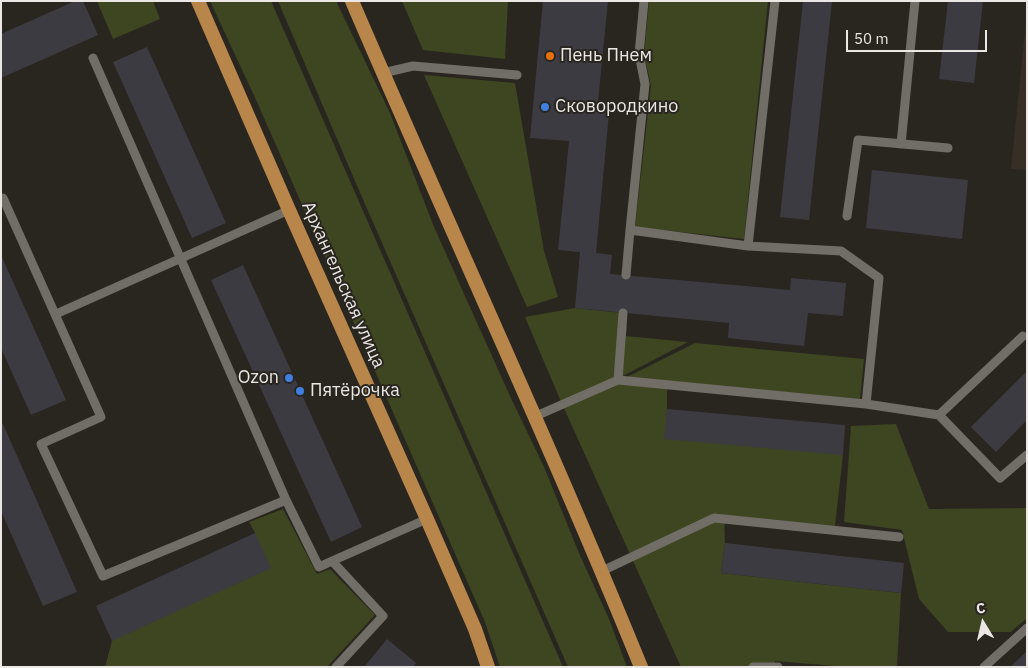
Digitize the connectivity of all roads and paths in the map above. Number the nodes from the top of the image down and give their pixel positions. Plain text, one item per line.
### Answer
1 (198, 1) edge
2 (352, 1) edge
3 (644, 1) edge
4 (775, 1) edge
5 (915, 1) edge
6 (93, 58) dead end
7 (383, 73) junction
8 (518, 76) dead end
9 (901, 144) junction
10 (948, 148) dead end
11 (1, 198) edge
12 (289, 210) junction
13 (847, 216) dead end
14 (630, 230) junction
15 (748, 246) junction
16 (180, 259) junction
17 (626, 275) dead end
18 (623, 313) dead end
19 (56, 314) junction
20 (1023, 336) dead end
21 (618, 380) junction
22 (866, 404) junction
23 (940, 415) junction
24 (536, 416) junction
25 (1027, 455) edge
26 (286, 500) junction
27 (428, 519) junction
28 (899, 537) dead end
29 (332, 562) junction
30 (602, 572) junction
31 (1027, 628) edge
32 (336, 667) edge
33 (488, 667) edge
34 (641, 667) edge
35 (754, 667) edge
36 (778, 667) edge
37 (984, 667) edge

1 - 12 main road, Архангельская улица
2 - 7 main road
3 - 14 lane
4 - 15 lane
5 - 9 lane
6 - 16 lane
7 - 8 lane
7 - 24 main road
9 - 10 lane
9 - 13 lane
11 - 19 lane
12 - 16 lane
12 - 27 main road, Архангельская улица
14 - 15 lane
14 - 17 lane
15 - 22 lane
16 - 19 lane
16 - 26 lane
18 - 21 lane
19 - 26 lane
20 - 23 lane
21 - 22 lane
21 - 24 lane
22 - 23 lane
23 - 25 lane
24 - 30 main road
26 - 29 lane
27 - 29 lane
27 - 33 main road, Архангельская улица
28 - 30 lane
29 - 32 lane
30 - 34 main road
31 - 37 lane
35 - 36 lane

